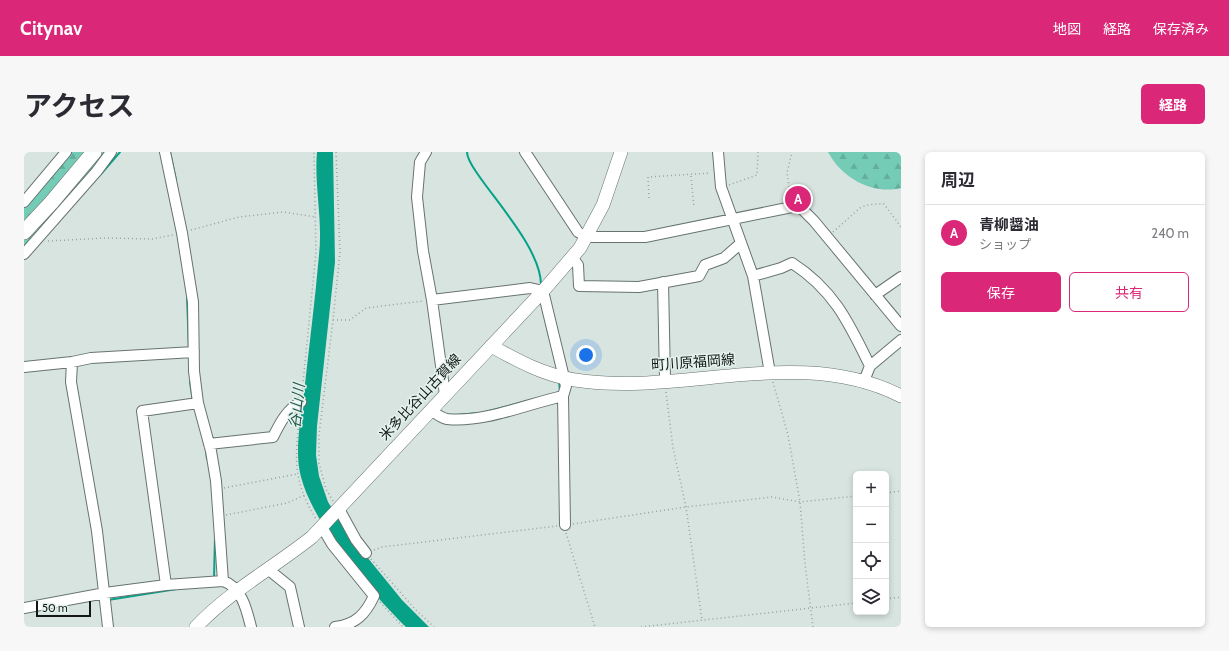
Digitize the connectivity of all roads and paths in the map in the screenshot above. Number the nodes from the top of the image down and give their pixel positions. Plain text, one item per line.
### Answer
1 (66, 152) edge
2 (88, 152) edge
3 (94, 152) edge
4 (111, 152) edge
5 (165, 152) edge
6 (314, 152) edge
7 (336, 152) edge
8 (426, 152) edge
9 (525, 152) edge
10 (621, 152) edge
11 (718, 152) edge
12 (758, 152) edge
13 (792, 152) edge
14 (718, 172) junction
15 (691, 176) junction
16 (721, 187) junction
17 (649, 198) dead end
18 (24, 202) edge
19 (694, 207) dead end
20 (793, 207) junction
21 (316, 217) junction
22 (733, 220) junction
23 (24, 226) edge
24 (901, 227) edge
25 (24, 232) edge
26 (182, 233) junction
27 (587, 237) junction
28 (827, 237) junction
29 (36, 242) junction
30 (740, 244) junction
31 (24, 254) edge
32 (572, 257) junction
33 (753, 276) junction
34 (901, 277) edge
35 (663, 282) junction
36 (543, 291) junction
37 (875, 295) junction
38 (432, 300) junction
39 (333, 320) junction
40 (901, 326) edge
41 (901, 340) edge
42 (491, 346) junction
43 (194, 352) junction
44 (72, 362) junction
45 (870, 366) junction
46 (24, 367) edge
47 (770, 373) junction
48 (562, 377) junction
49 (665, 380) junction
50 (864, 381) junction
51 (445, 395) junction
52 (563, 396) junction
53 (901, 396) edge
54 (301, 402) junction
55 (198, 403) junction
56 (431, 410) junction
57 (209, 444) junction
58 (297, 474) junction
59 (216, 489) junction
60 (901, 491) edge
61 (889, 492) edge
62 (305, 496) junction
63 (853, 496) edge
64 (800, 502) junction
65 (686, 507) junction
66 (339, 509) junction
67 (218, 516) junction
68 (565, 525) junction
69 (322, 526) junction
70 (366, 553) junction
71 (269, 570) junction
72 (223, 582) junction
73 (166, 585) junction
74 (236, 590) junction
75 (105, 593) junction
76 (374, 596) junction
77 (901, 597) edge
78 (889, 599) edge
79 (853, 603) edge
80 (24, 608) edge
81 (812, 608) junction
82 (702, 620) junction
83 (108, 627) edge
84 (196, 627) edge
85 (251, 627) edge
86 (299, 627) edge
87 (335, 627) edge
88 (403, 627) edge
89 (434, 627) edge
90 (595, 627) edge
91 (641, 627) edge
92 (813, 627) edge

1 - 18 street
2 - 23 highway
3 - 25 highway
4 - 29 street
5 - 26 street
6 - 21 path
7 - 39 path
8 - 38 street
9 - 27 street
10 - 27 main road, 米多比谷山古賀線
11 - 14 street
12 - 16 path
13 - 20 path
14 - 15 path
14 - 16 street
15 - 17 path
15 - 19 path
16 - 22 street
20 - 22 street
20 - 28 street
21 - 26 path
21 - 54 path
22 - 27 street
22 - 30 street
24 - 28 path
26 - 29 path
26 - 43 street
27 - 32 main road, 米多比谷山古賀線
28 - 37 street
29 - 31 street
30 - 33 street
30 - 35 street
32 - 35 street
32 - 36 main road, 米多比谷山古賀線
33 - 45 street
33 - 47 street
34 - 37 street
35 - 49 street
36 - 38 street
36 - 42 main road, 米多比谷山古賀線
36 - 48 street
37 - 40 street
38 - 39 path
38 - 51 street
39 - 66 path
41 - 45 street
42 - 48 main road, 町川原福岡線
42 - 51 main road, 米多比谷山古賀線
43 - 44 street
43 - 55 street
44 - 46 street
44 - 75 street
45 - 50 street
47 - 49 main road, 町川原福岡線
47 - 50 main road, 町川原福岡線
47 - 64 path
48 - 49 main road, 町川原福岡線
48 - 52 street
49 - 65 path
50 - 53 main road, 町川原福岡線
51 - 56 main road, 米多比谷山古賀線
52 - 56 street
52 - 68 street
54 - 57 street
54 - 58 path
55 - 57 street
55 - 73 street
56 - 66 main road, 米多比谷山古賀線
57 - 59 street
58 - 59 path
58 - 62 path
59 - 67 street
60 - 61 path
62 - 67 path
62 - 69 path
63 - 64 path
64 - 65 path
64 - 81 path
65 - 68 path
65 - 82 path
66 - 69 main road, 米多比谷山古賀線
66 - 70 street
67 - 72 street
68 - 70 path
68 - 90 path
69 - 71 main road, 米多比谷山古賀線
69 - 76 street
70 - 89 path
71 - 74 main road, 米多比谷山古賀線
71 - 86 street
72 - 73 street
72 - 74 street
73 - 75 street
74 - 84 main road, 米多比谷山古賀線
74 - 85 street
75 - 80 street
75 - 83 street
76 - 87 street
76 - 88 path
77 - 78 path
79 - 81 path
81 - 82 path
81 - 92 path
82 - 91 path

